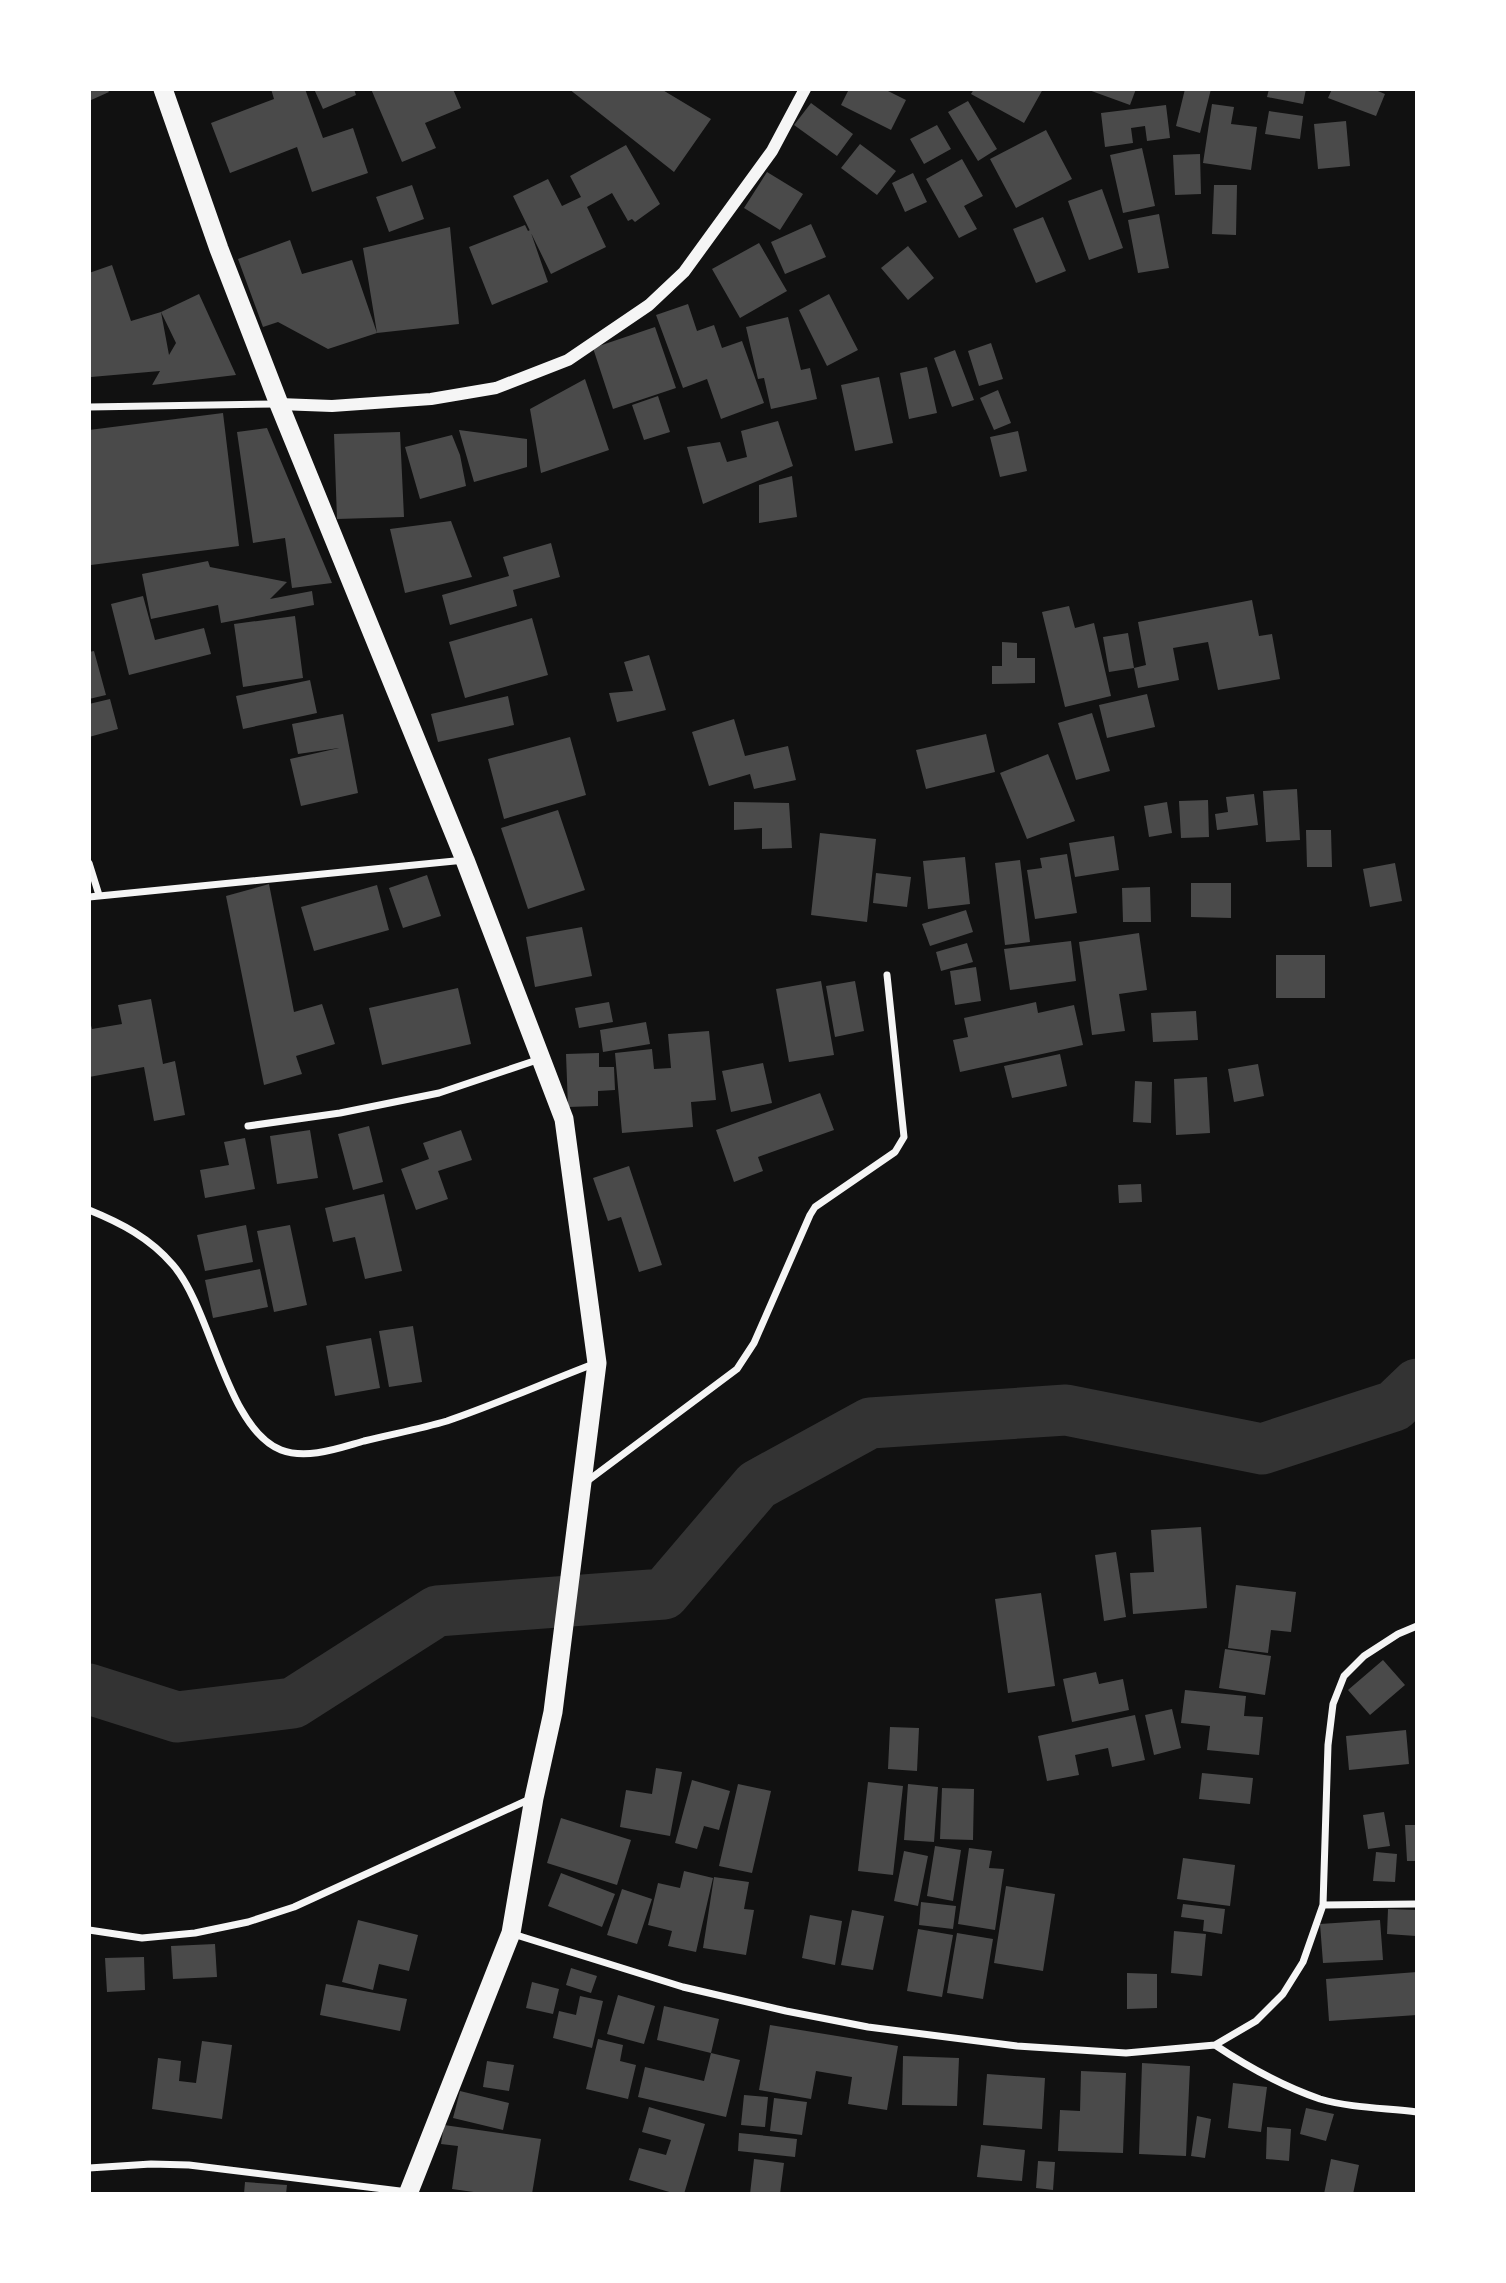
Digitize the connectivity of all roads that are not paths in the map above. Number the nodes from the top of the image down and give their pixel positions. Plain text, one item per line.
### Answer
1 (163, 89) edge
2 (805, 89) edge
3 (279, 404) junction
4 (89, 407) edge
5 (466, 860) junction
6 (89, 863) edge
7 (100, 895) junction
8 (89, 897) edge
9 (887, 975) dead end
10 (541, 1059) junction
11 (248, 1126) dead end
12 (89, 1210) edge
13 (597, 1363) junction
14 (583, 1484) junction
15 (1417, 1626) edge
16 (534, 1798) junction
17 (1417, 1904) edge
18 (1323, 1905) junction
19 (89, 1930) edge
20 (511, 1933) junction
21 (1215, 2045) junction
22 (1417, 2112) edge
23 (89, 2168) edge
24 (408, 2193) edge

1 - 3 highway
2 - 3 street
3 - 4 street
3 - 5 highway
5 - 7 street
5 - 10 highway
6 - 7 street
7 - 8 street
9 - 14 street
10 - 11 street
10 - 13 highway
12 - 13 street
13 - 14 highway
14 - 16 highway
15 - 18 street
16 - 19 street
16 - 20 highway
17 - 18 street
18 - 21 street
20 - 21 street
20 - 24 highway
21 - 22 street
23 - 24 street

